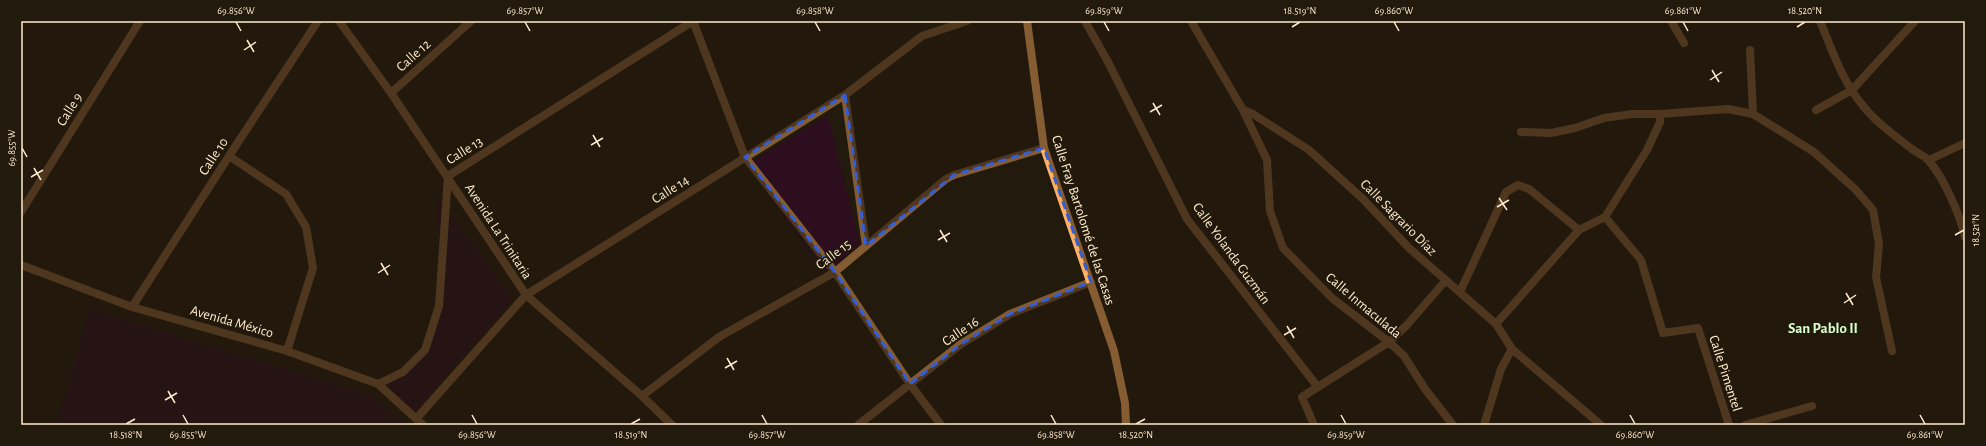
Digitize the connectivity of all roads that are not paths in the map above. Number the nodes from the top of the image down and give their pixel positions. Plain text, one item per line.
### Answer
1 (140, 21) edge
2 (318, 21) edge
3 (339, 21) edge
4 (471, 21) edge
5 (693, 21) edge
6 (967, 21) edge
7 (1027, 21) edge
8 (1085, 21) edge
9 (1191, 21) edge
10 (1670, 21) edge
11 (1820, 21) edge
12 (1915, 21) edge
13 (1684, 43) dead end
14 (1750, 50) dead end
15 (1852, 90) junction
16 (391, 93) junction
17 (845, 95) junction
18 (1243, 110) junction
19 (1816, 110) dead end
20 (1660, 114) junction
21 (1753, 114) junction
22 (1521, 132) dead end
23 (1965, 143) edge
24 (1044, 148) junction
25 (228, 156) junction
26 (745, 157) junction
27 (1929, 160) junction
28 (448, 176) junction
29 (21, 212) edge
30 (1605, 217) junction
31 (1579, 230) junction
32 (1965, 237) edge
33 (866, 246) junction
34 (21, 265) edge
35 (835, 272) junction
36 (1446, 280) junction
37 (1091, 282) junction
38 (1460, 292) junction
39 (526, 295) junction
40 (132, 307) junction
41 (1496, 324) junction
42 (1389, 342) junction
43 (1512, 349) junction
44 (287, 350) junction
45 (1892, 351) dead end
46 (378, 384) junction
47 (910, 384) junction
48 (1317, 386) junction
49 (642, 396) junction
50 (1812, 406) dead end
51 (416, 419) junction
52 (424, 425) edge
53 (672, 425) edge
54 (858, 425) edge
55 (941, 425) edge
56 (1126, 425) edge
57 (1314, 425) edge
58 (1453, 425) edge
59 (1484, 425) edge
60 (1601, 425) edge
61 (1729, 425) edge
62 (1745, 425) edge

1 - 29 street, Calle 9
2 - 25 street, Calle 10
3 - 16 street, Avenida La Trinitaria
4 - 16 street, Calle 12
5 - 26 street
5 - 28 street, Calle 13
6 - 17 street, Calle 14
7 - 24 main road, Calle Fray Bartolomé de las Casas
8 - 48 street, Calle Yolanda Guzmán
9 - 18 street
10 - 13 street
11 - 15 street
12 - 15 street
14 - 21 street
15 - 19 street
15 - 27 street
16 - 28 street, Avenida La Trinitaria
17 - 26 street, Calle 14
17 - 33 street
18 - 36 street, Calle Sagrario Díaz
18 - 42 street, Calle Inmaculada
20 - 21 street
20 - 22 street
20 - 30 street
21 - 45 street
23 - 27 street
24 - 33 street, Calle 15
24 - 37 main road, Calle Fray Bartolomé de las Casas
25 - 40 street, Calle 10
25 - 44 street
26 - 35 street
26 - 39 street, Calle 14
27 - 32 street
28 - 39 street, Avenida La Trinitaria
28 - 46 street, Calle 13
30 - 31 street
30 - 61 street, Calle Pimentel
31 - 38 street
31 - 41 street
33 - 35 street, Calle 15
34 - 40 street, Avenida México
35 - 47 street
35 - 49 street, Calle 15
36 - 38 street, Calle Sagrario Díaz
36 - 42 street
37 - 47 street, Calle 16
37 - 56 main road, Calle Fray Bartolomé de las Casas
38 - 41 street, Calle Sagrario Díaz
39 - 49 street, Avenida La Trinitaria
39 - 51 street, Calle 14
40 - 44 street, Avenida México
41 - 43 street, Calle Sagrario Díaz
42 - 48 street
42 - 58 street, Calle Inmaculada
43 - 59 street
43 - 60 street, Calle Sagrario Díaz
44 - 46 street, Avenida México
46 - 51 street, Avenida México
47 - 54 street, Calle 16
47 - 55 street
48 - 57 street
49 - 53 street, Avenida La Trinitaria
50 - 62 street
51 - 52 street, Avenida México

